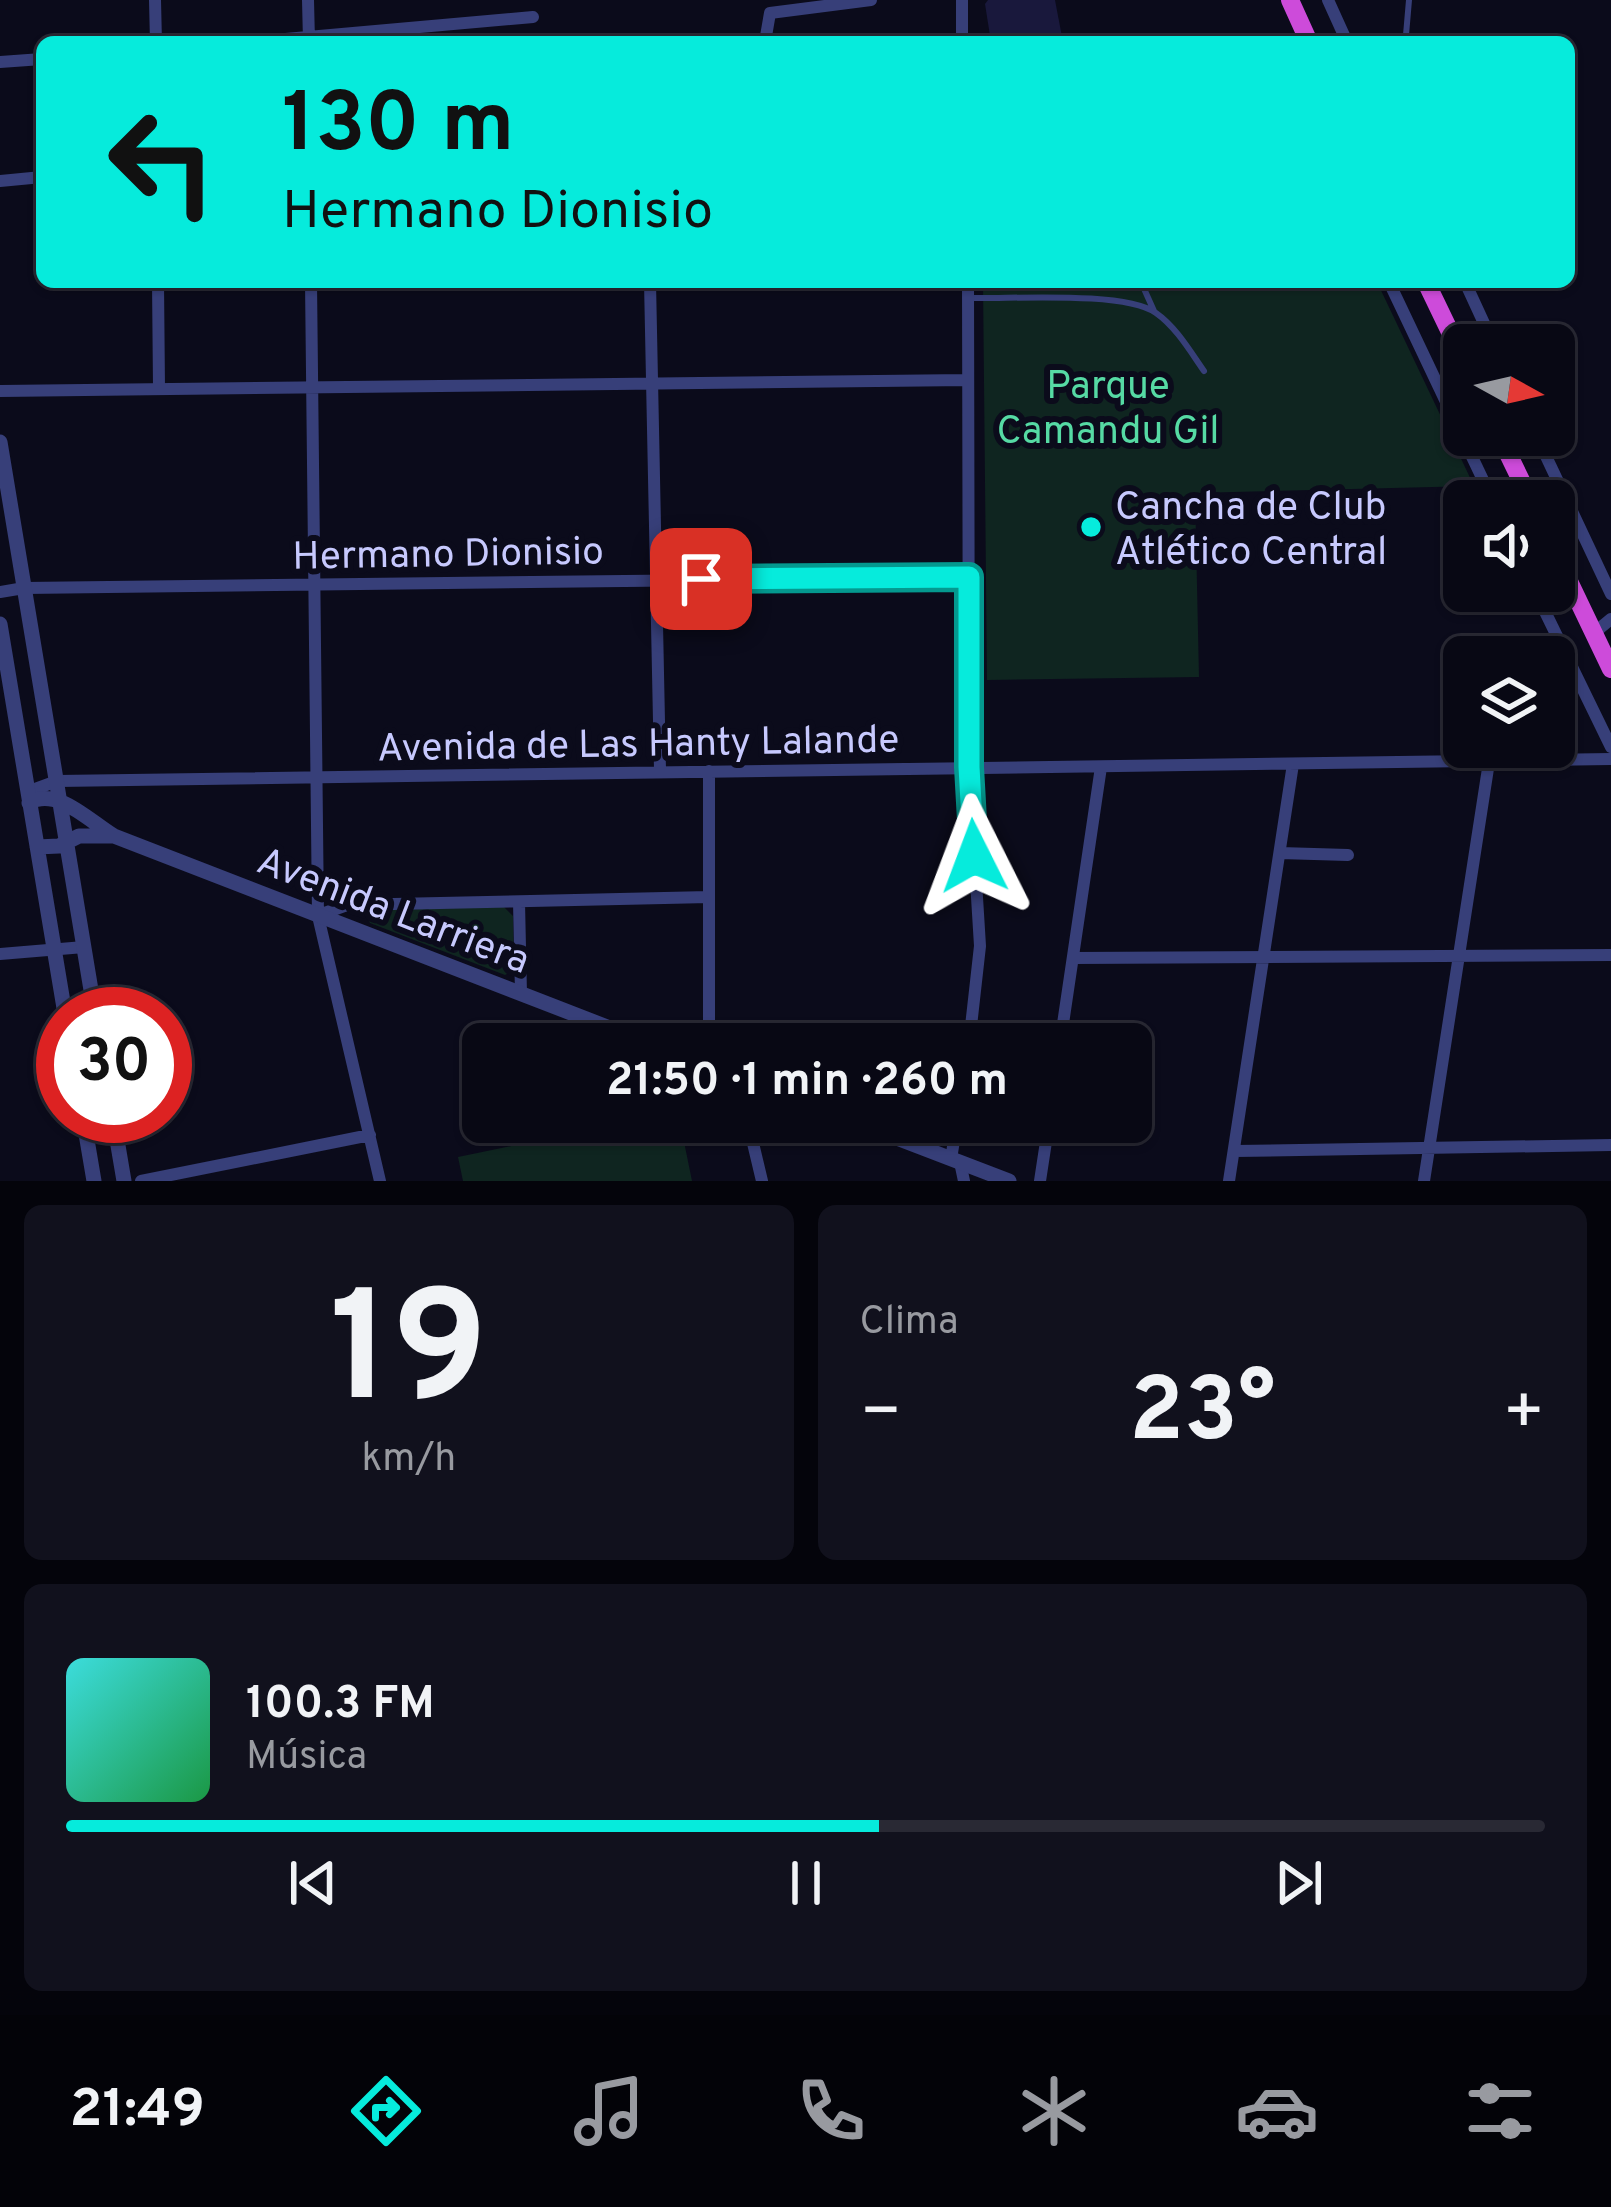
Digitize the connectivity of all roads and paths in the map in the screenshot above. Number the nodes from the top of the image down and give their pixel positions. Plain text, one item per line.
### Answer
1 (155, 0) edge
2 (308, 0) edge
3 (871, 0) edge
4 (962, 0) edge
5 (1290, 0) edge
6 (1328, 0) edge
7 (1409, 0) edge
8 (533, 17) dead end
9 (156, 36) edge
10 (309, 36) edge
11 (348, 36) edge
12 (766, 36) edge
13 (962, 36) edge
14 (1306, 36) edge
15 (1344, 36) edge
16 (1405, 36) edge
17 (36, 59) edge
18 (0, 62) edge
19 (36, 178) edge
20 (0, 181) edge
21 (158, 288) edge
22 (311, 288) edge
23 (650, 288) edge
24 (968, 288) edge
25 (1144, 288) edge
26 (1391, 288) edge
27 (1429, 288) edge
28 (1468, 288) edge
29 (968, 298) junction
30 (1154, 311) junction
31 (1446, 324) edge
32 (1484, 324) edge
33 (1204, 371) dead end
34 (968, 380) junction
35 (652, 383) junction
36 (312, 387) junction
37 (159, 388) junction
38 (0, 391) edge
39 (0, 442) edge
40 (1547, 456) edge
41 (1482, 480) edge
42 (969, 577) junction
43 (657, 580) junction
44 (314, 583) junction
45 (24, 588) junction
46 (0, 592) edge
47 (1575, 594) edge
48 (1611, 594) edge
49 (1545, 612) edge
50 (1611, 619) edge
51 (0, 624) edge
52 (1594, 633) junction
53 (1611, 669) edge
54 (1611, 747) edge
55 (1611, 759) edge
56 (1575, 760) edge
57 (1443, 762) edge
58 (1293, 764) junction
59 (969, 767) junction
60 (1101, 767) junction
61 (1488, 768) edge
62 (660, 770) junction
63 (709, 771) junction
64 (316, 776) junction
65 (57, 781) junction
66 (28, 798) junction
67 (60, 800) junction
68 (114, 836) junction
69 (67, 840) junction
70 (37, 847) junction
71 (1280, 853) junction
72 (1348, 855) dead end
73 (709, 897) junction
74 (519, 902) junction
75 (318, 916) junction
76 (84, 947) junction
77 (55, 950) junction
78 (0, 954) edge
79 (1611, 955) edge
80 (1460, 956) junction
81 (1073, 958) junction
82 (1264, 958) junction
83 (61, 987) edge
84 (91, 987) edge
85 (521, 994) junction
86 (596, 1023) edge
87 (709, 1023) edge
88 (971, 1023) edge
89 (1063, 1023) edge
90 (370, 1135) junction
91 (88, 1143) edge
92 (118, 1143) edge
93 (753, 1143) edge
94 (910, 1143) edge
95 (956, 1143) edge
96 (1046, 1143) edge
97 (1611, 1144) edge
98 (1430, 1147) junction
99 (1235, 1151) junction
100 (955, 1160) junction
101 (94, 1181) edge
102 (124, 1181) edge
103 (141, 1181) edge
104 (380, 1181) edge
105 (762, 1181) edge
106 (964, 1181) edge
107 (1009, 1181) edge
108 (1040, 1181) edge
109 (1229, 1181) edge
110 (1424, 1181) edge

1 - 9 street
2 - 10 street
3 - 12 street
4 - 13 street
5 - 14 highway
6 - 15 street
7 - 16 lane
8 - 11 street
17 - 18 street
19 - 20 street
21 - 37 street
22 - 36 street
23 - 35 street
24 - 29 street
25 - 30 lane
26 - 41 street
27 - 31 highway
28 - 32 street
29 - 30 lane
29 - 34 street
30 - 33 lane
34 - 35 street
34 - 42 street
35 - 36 street
35 - 43 street
36 - 37 street
36 - 44 street
37 - 38 street
39 - 45 street
40 - 48 street
42 - 43 street, Hermano Dionisio
42 - 59 street
43 - 44 street, Hermano Dionisio
43 - 62 street
44 - 45 street, Hermano Dionisio
44 - 64 street
45 - 46 street, Hermano Dionisio
45 - 65 street
47 - 52 highway
49 - 54 street
50 - 52 street
51 - 66 street
52 - 53 highway
55 - 56 street, Avenida de Las Hanty Lalande
57 - 58 street, Avenida de Las Hanty Lalande
58 - 60 street, Avenida de Las Hanty Lalande
58 - 71 street
59 - 60 street, Avenida de Las Hanty Lalande
59 - 63 street, Avenida de Las Hanty Lalande
59 - 88 street
60 - 81 street
61 - 80 street
62 - 63 street, Avenida de Las Hanty Lalande
62 - 64 street, Avenida de Las Hanty Lalande
63 - 73 street
64 - 65 street, Avenida de Las Hanty Lalande
64 - 75 street
65 - 66 street, Avenida de Las Hanty Lalande
65 - 67 street
66 - 67 street
66 - 70 street
67 - 68 street, Avenida Larriera
67 - 69 street
68 - 69 street, Avenida Larriera
68 - 75 street, Avenida Larriera
69 - 70 street, Avenida Larriera
69 - 76 street
70 - 77 street
71 - 72 street
71 - 82 street
73 - 74 street
73 - 87 street
74 - 75 street
74 - 85 street
75 - 85 street, Avenida Larriera
75 - 90 street
76 - 77 street
76 - 84 street
77 - 78 street
77 - 83 street
79 - 80 street
80 - 82 street
80 - 98 street
81 - 82 street
81 - 89 street
82 - 99 street
85 - 86 street, Avenida Larriera
90 - 103 street
90 - 104 street
91 - 101 street
92 - 102 street
93 - 105 street
94 - 100 street
95 - 100 street
96 - 108 street
97 - 98 street
98 - 99 street
98 - 110 street
99 - 109 street
100 - 106 street
100 - 107 street

